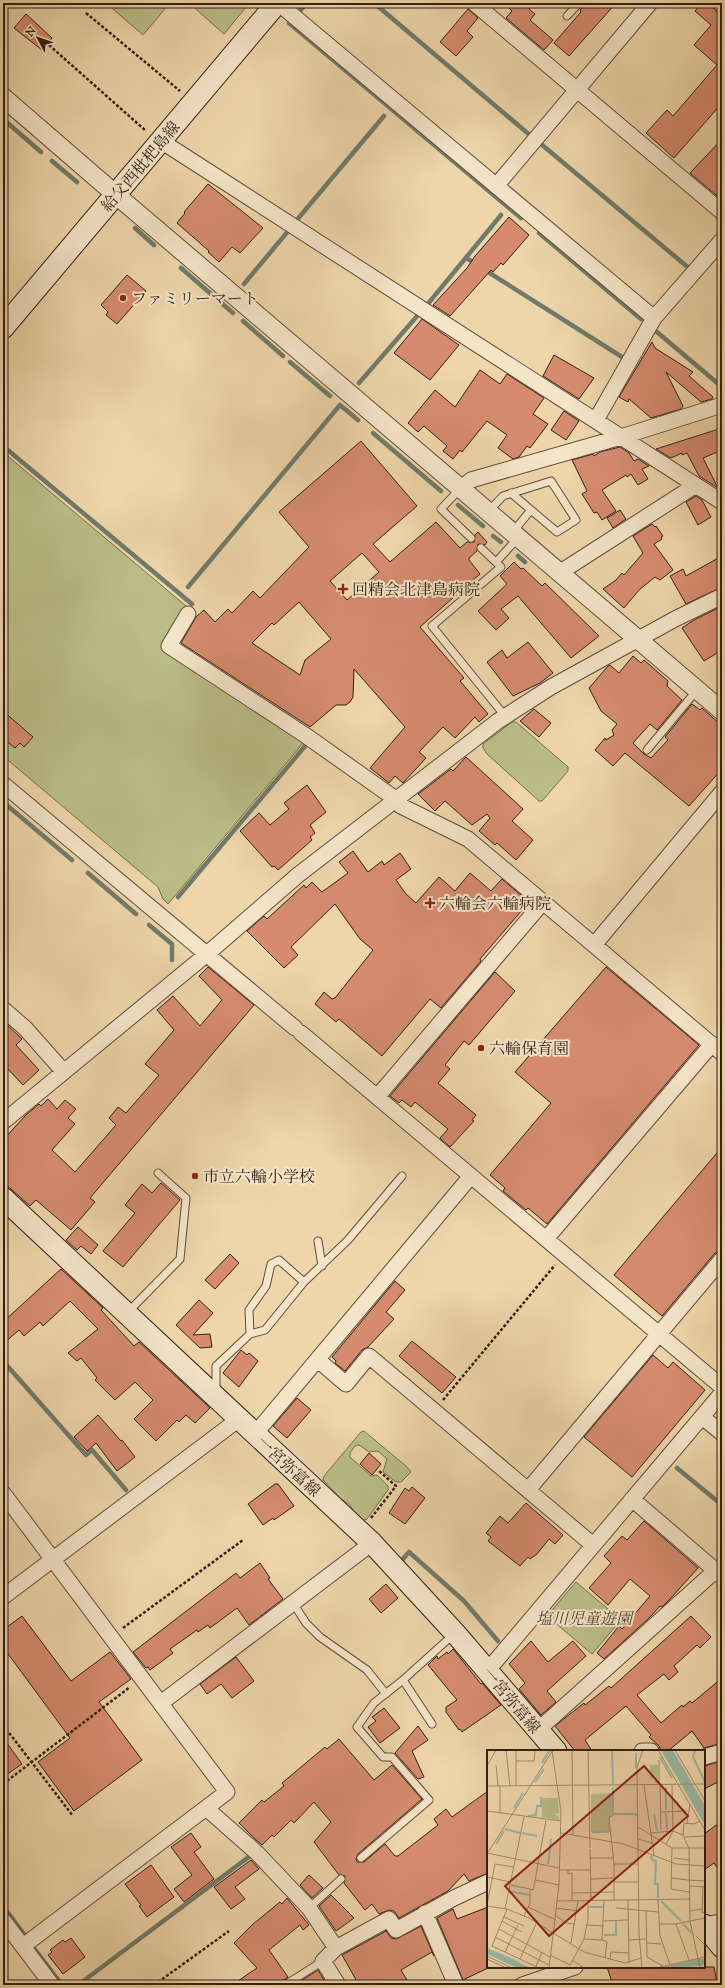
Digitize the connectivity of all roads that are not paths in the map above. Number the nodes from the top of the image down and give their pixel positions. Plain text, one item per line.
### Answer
1 (474, 3) edge
2 (579, 3) edge
3 (650, 3) edge
4 (270, 5) edge
5 (567, 16) dead end
6 (577, 90) junction
7 (3, 97) edge
8 (160, 142) junction
9 (496, 186) junction
10 (115, 194) junction
11 (722, 212) edge
12 (722, 240) edge
13 (654, 318) junction
14 (3, 328) edge
15 (722, 405) edge
16 (596, 420) junction
17 (621, 437) junction
18 (696, 485) junction
19 (460, 489) junction
20 (511, 493) junction
21 (722, 502) edge
22 (531, 510) junction
23 (488, 512) junction
24 (515, 535) junction
25 (471, 538) dead end
26 (481, 548) dead end
27 (496, 562) junction
28 (559, 573) junction
29 (722, 596) edge
30 (188, 614) dead end
31 (638, 641) junction
32 (697, 690) junction
33 (722, 711) edge
34 (505, 716) junction
35 (647, 750) dead end
36 (3, 784) edge
37 (722, 792) edge
38 (397, 800) junction
39 (543, 902) junction
40 (594, 945) junction
41 (207, 954) junction
42 (3, 1009) edge
43 (717, 1048) edge
44 (64, 1072) junction
45 (377, 1097) junction
46 (3, 1122) edge
47 (158, 1173) dead end
48 (402, 1176) dead end
49 (471, 1176) junction
50 (3, 1198) edge
51 (546, 1239) junction
52 (318, 1241) dead end
53 (722, 1259) edge
54 (322, 1266) junction
55 (304, 1282) junction
56 (126, 1313) junction
57 (250, 1334) junction
58 (659, 1334) junction
59 (318, 1360) junction
60 (722, 1387) edge
61 (722, 1393) edge
62 (216, 1398) junction
63 (702, 1417) junction
64 (239, 1419) junction
65 (722, 1433) edge
66 (255, 1434) junction
67 (528, 1490) junction
68 (3, 1494) edge
69 (632, 1500) junction
70 (366, 1538) junction
71 (593, 1546) junction
72 (53, 1560) junction
73 (719, 1574) edge
74 (3, 1597) edge
75 (293, 1603) junction
76 (456, 1633) junction
77 (488, 1670) junction
78 (403, 1680) junction
79 (386, 1694) junction
80 (161, 1704) junction
81 (432, 1724) dead end
82 (538, 1730) junction
83 (555, 1750) edge
84 (722, 1752) edge
85 (705, 1757) edge
86 (206, 1808) junction
87 (361, 1858) dead end
88 (341, 1880) dead end
89 (487, 1882) edge
90 (309, 1908) junction
91 (425, 1913) junction
92 (722, 1922) edge
93 (4, 1923) edge
94 (705, 1925) edge
95 (705, 1926) edge
96 (22, 1946) junction
97 (722, 1947) edge
98 (336, 1948) junction
99 (323, 1961) junction
100 (572, 1968) edge
101 (52, 1985) edge
102 (285, 1985) edge
103 (338, 1985) edge
104 (456, 1985) edge
105 (522, 1985) edge

1 - 6 street
2 - 5 lane
3 - 6 street
4 - 8 main road, 給父西枇杷島線
4 - 9 street
6 - 9 street
6 - 11 street
7 - 10 street
8 - 10 main road, 給父西枇杷島線
8 - 16 street
9 - 13 street
10 - 14 main road, 給父西枇杷島線
10 - 19 street
12 - 13 street
13 - 16 street
15 - 17 street
16 - 17 street
17 - 18 street
17 - 19 street
18 - 21 street
18 - 28 street
19 - 23 street
19 - 25 lane
20 - 22 lane
20 - 22 lane
20 - 23 lane
22 - 24 lane
23 - 24 street
24 - 27 lane
24 - 28 street
26 - 27 lane
27 - 34 lane
28 - 31 street
29 - 31 street
30 - 38 street
31 - 32 street
31 - 34 street
32 - 33 street
32 - 35 lane
34 - 38 street
36 - 41 street
37 - 40 street
38 - 39 street
38 - 41 street
39 - 40 street
39 - 45 street
40 - 43 street
41 - 44 street
41 - 45 street
42 - 44 street
43 - 51 street
44 - 46 street
45 - 49 street
47 - 56 lane
48 - 54 lane
49 - 51 street
49 - 59 street
50 - 56 main road, 一宮弥富線
51 - 58 street
52 - 54 lane
53 - 58 street
54 - 55 lane
55 - 57 lane
55 - 57 lane
56 - 62 main road, 一宮弥富線
57 - 62 lane
58 - 60 street
58 - 67 street
59 - 66 street
59 - 67 street
61 - 63 street
62 - 64 main road, 一宮弥富線
63 - 65 street
63 - 69 street
64 - 66 main road, 一宮弥富線
64 - 72 street
66 - 70 main road, 一宮弥富線
67 - 71 street
68 - 72 street
69 - 71 street
69 - 73 street
70 - 75 street
70 - 76 main road, 一宮弥富線
71 - 77 street
72 - 74 street
72 - 80 street
73 - 82 street
75 - 79 lane
75 - 80 street
76 - 77 main road, 一宮弥富線
76 - 78 lane
77 - 82 main road, 一宮弥富線
78 - 79 lane
78 - 81 lane
79 - 87 lane
80 - 86 street
82 - 83 main road, 一宮弥富線
84 - 85 street
86 - 90 street
86 - 96 street
88 - 90 lane
89 - 91 street
90 - 98 street
91 - 98 street
91 - 104 street
92 - 94 street
93 - 96 street
95 - 97 main road
96 - 101 street
98 - 99 street
99 - 102 lane
99 - 103 street
100 - 105 street

